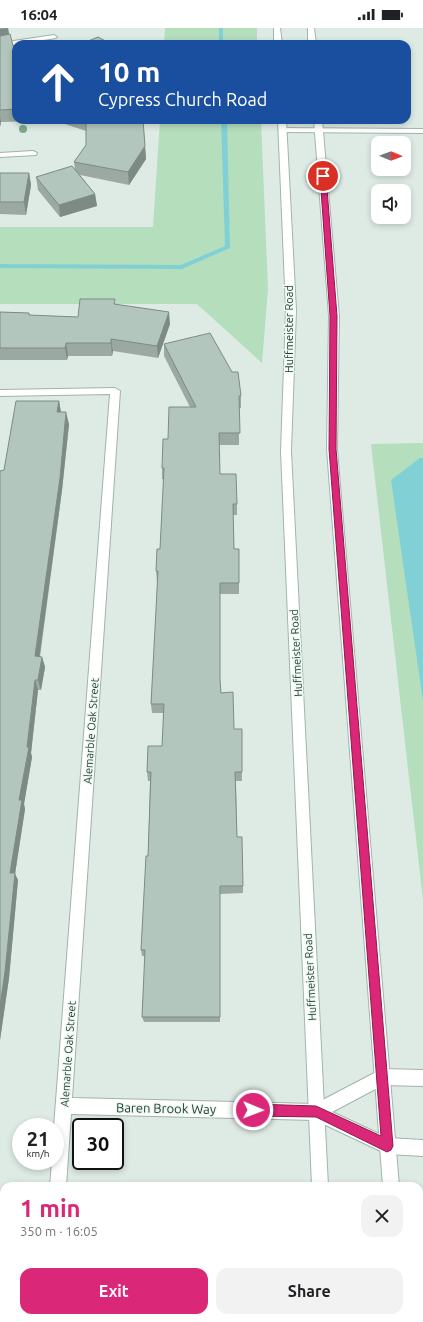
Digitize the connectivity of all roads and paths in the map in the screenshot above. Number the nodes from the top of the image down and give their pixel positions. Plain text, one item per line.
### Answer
1 (277, 28) edge
2 (311, 28) edge
3 (54, 37) dead end
4 (34, 40) edge
5 (278, 40) edge
6 (312, 40) edge
7 (12, 43) edge
8 (0, 45) edge
9 (282, 125) edge
10 (319, 125) edge
11 (423, 130) edge
12 (33, 153) dead end
13 (0, 155) edge
14 (0, 393) edge
15 (382, 1077) junction
16 (423, 1078) edge
17 (64, 1106) junction
18 (316, 1112) junction
19 (387, 1146) junction
20 (423, 1148) edge
21 (58, 1182) edge
22 (320, 1182) edge
23 (391, 1182) edge

1 - 5 main road
2 - 6 main road
3 - 4 main road
7 - 8 main road
9 - 10 main road
9 - 18 main road, Huffmeister Road
10 - 11 main road
10 - 15 main road
12 - 13 main road
14 - 17 main road, Alemarble Oak Street
15 - 16 main road
15 - 18 main road
15 - 19 main road
17 - 18 main road, Baren Brook Way
17 - 21 main road, Alemarble Oak Street
18 - 19 main road
18 - 22 main road, Huffmeister Road
19 - 20 main road
19 - 23 main road

